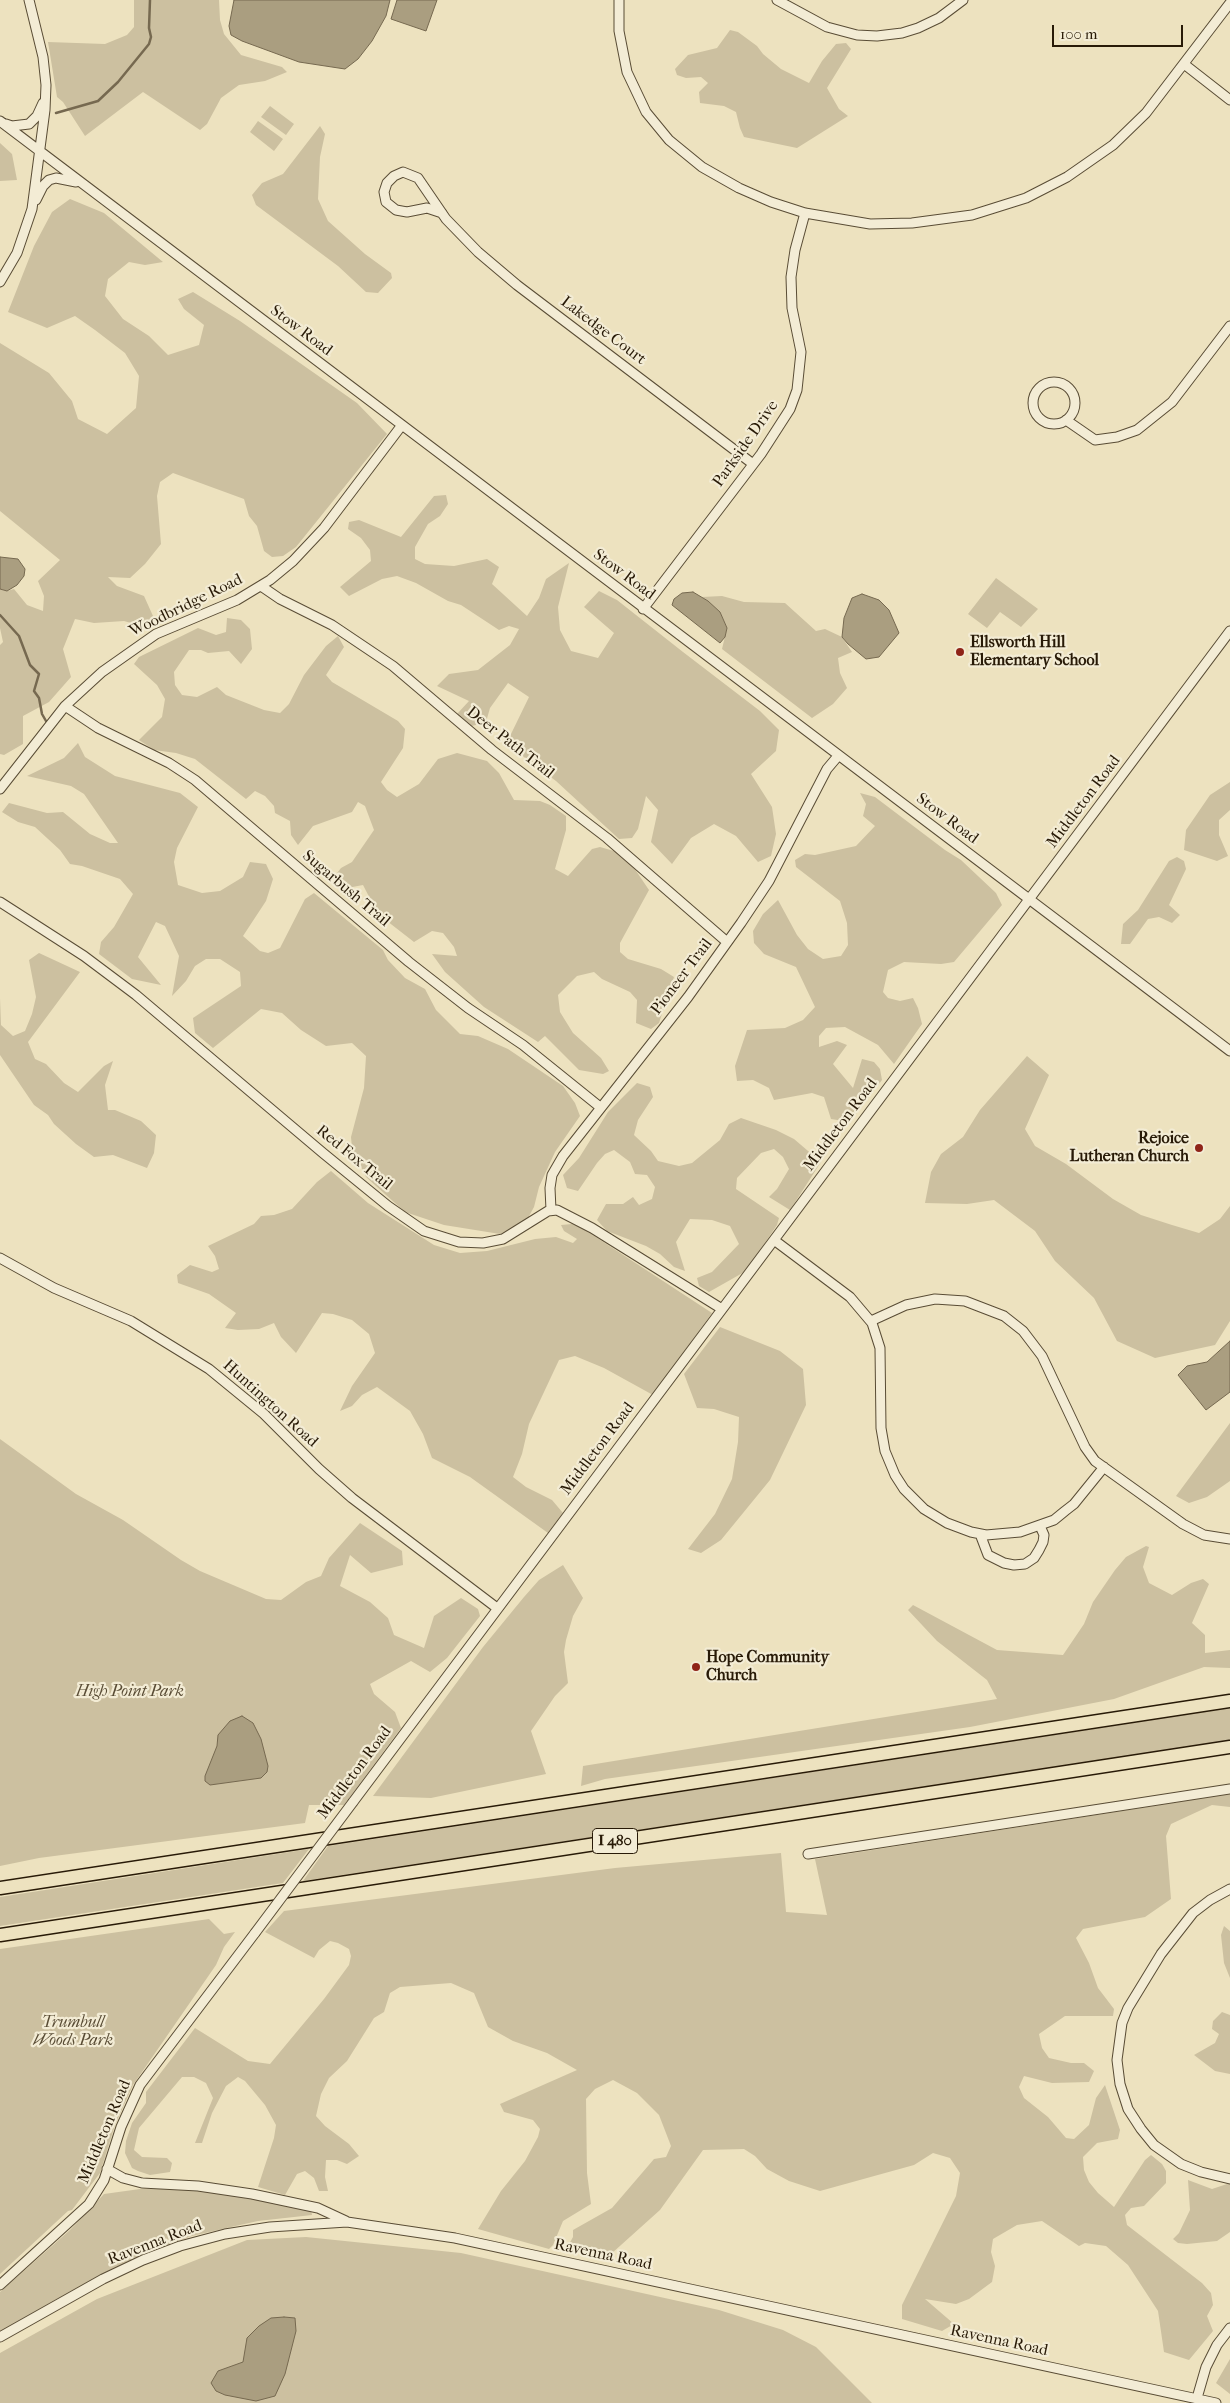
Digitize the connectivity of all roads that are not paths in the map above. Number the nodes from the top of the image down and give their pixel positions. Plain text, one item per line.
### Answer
1 (29, 0) edge
2 (619, 0) edge
3 (777, 0) edge
4 (963, 0) edge
5 (1230, 4) edge
6 (1184, 64) junction
7 (46, 98) junction
8 (1230, 100) edge
9 (0, 122) edge
10 (40, 151) junction
11 (90, 190) junction
12 (32, 209) junction
13 (442, 213) junction
14 (805, 213) junction
15 (0, 282) edge
16 (1230, 326) edge
17 (1066, 420) junction
18 (402, 425) junction
19 (753, 464) junction
20 (261, 586) junction
21 (643, 608) junction
22 (1230, 631) edge
23 (65, 706) junction
24 (838, 756) junction
25 (0, 789) edge
26 (1028, 899) junction
27 (0, 902) edge
28 (727, 942) junction
29 (1230, 1051) edge
30 (600, 1107) junction
31 (551, 1210) junction
32 (774, 1240) junction
33 (0, 1258) edge
34 (722, 1309) junction
35 (871, 1321) junction
36 (1104, 1467) junction
37 (1040, 1526) junction
38 (980, 1534) junction
39 (1230, 1539) edge
40 (498, 1608) junction
41 (1230, 1701) edge
42 (1230, 1747) edge
43 (1230, 1789) edge
44 (808, 1854) dead end
45 (0, 1888) edge
46 (1230, 1889) edge
47 (0, 1935) edge
48 (107, 2169) junction
49 (1230, 2179) edge
50 (347, 2222) junction
51 (0, 2285) edge
52 (1230, 2328) edge
53 (0, 2338) edge
54 (1197, 2398) junction
55 (1216, 2403) edge

1 - 7 street
2 - 14 street
3 - 4 street
5 - 6 street
6 - 8 street
6 - 14 street
7 - 9 street
7 - 10 street
9 - 10 street, Stow Road
10 - 11 street, Stow Road
10 - 12 street
11 - 12 street
11 - 18 street, Stow Road
12 - 15 street
13 - 13 street, Lakedge Court
13 - 19 street, Lakedge Court
14 - 19 street, Parkside Drive
16 - 17 street
17 - 17 street
18 - 20 street, Woodbridge Road
18 - 21 street, Stow Road
19 - 21 street, Parkside Drive
20 - 23 street, Woodbridge Road
20 - 28 street, Deer Path Trail
21 - 24 street, Stow Road
22 - 26 street, Middleton Road
23 - 25 street, Woodbridge Road
23 - 30 street, Sugarbush Trail
24 - 26 street, Stow Road
24 - 28 street, Pioneer Trail
26 - 29 street, Stow Road
26 - 32 street, Middleton Road
27 - 31 street, Red Fox Trail
28 - 30 street, Pioneer Trail
30 - 31 street, Pioneer Trail
31 - 34 street
32 - 34 street, Middleton Road
32 - 35 street
33 - 40 street, Huntington Road
34 - 40 street, Middleton Road
35 - 36 street
35 - 38 street
36 - 37 street
36 - 39 street
37 - 38 street
37 - 38 street
40 - 48 street, Middleton Road, bridge
41 - 45 highway
42 - 47 highway, I 480
43 - 44 street
46 - 49 street
48 - 50 street
48 - 51 street, Middleton Road
50 - 53 street, Ravenna Road
50 - 54 street, Ravenna Road
52 - 54 street
54 - 55 street, Ravenna Road

